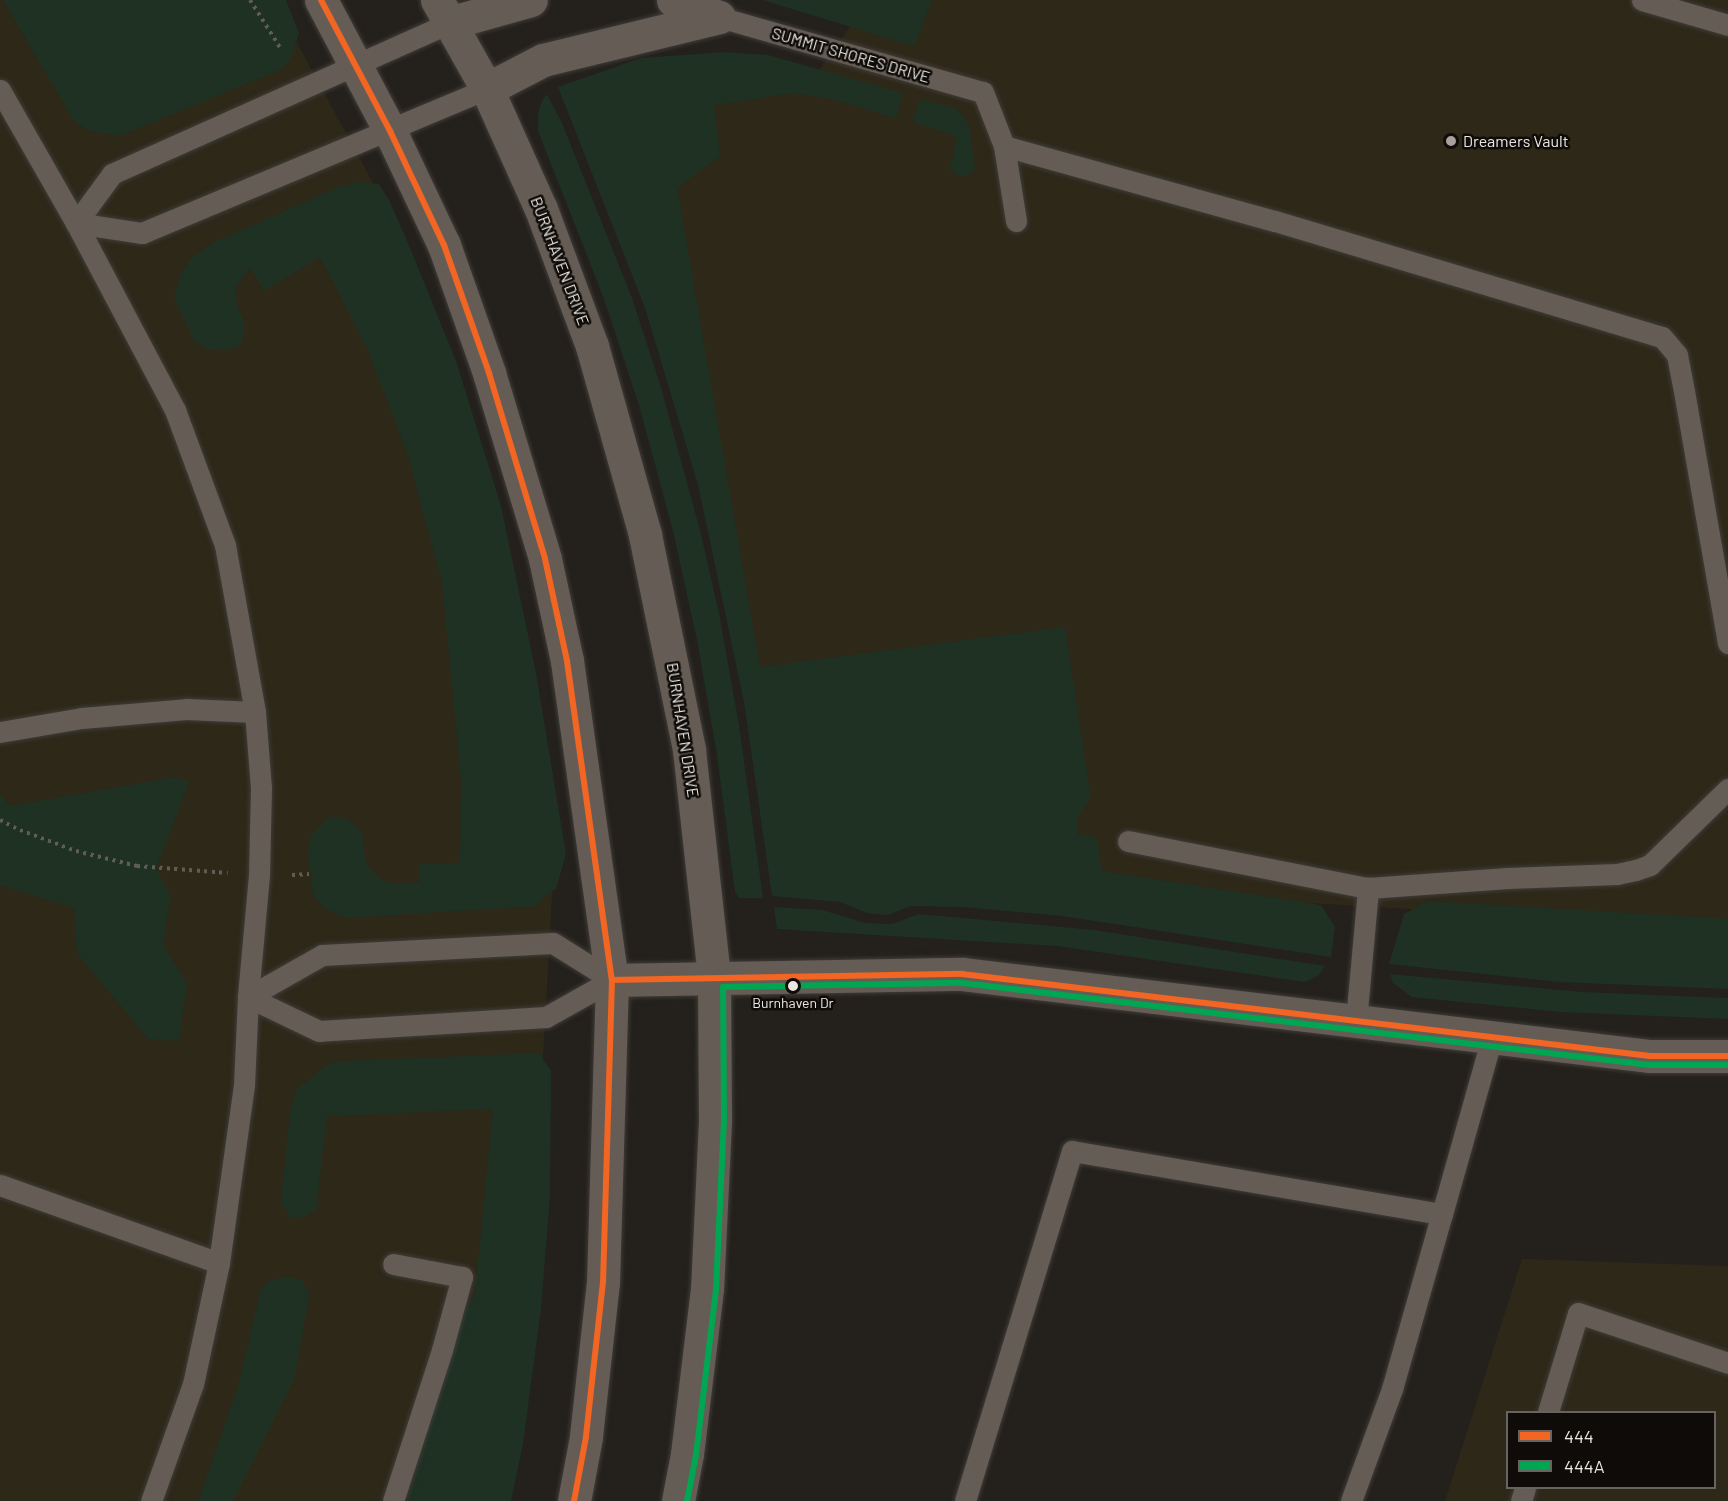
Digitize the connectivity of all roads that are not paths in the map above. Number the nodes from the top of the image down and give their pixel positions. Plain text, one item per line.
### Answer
1 (321, 0) edge
2 (531, 0) edge
3 (673, 0) edge
4 (1642, 0) edge
5 (443, 12) edge
6 (719, 17) junction
7 (1728, 25) edge
8 (356, 65) junction
9 (487, 89) junction
10 (0, 90) edge
11 (390, 131) junction
12 (1004, 146) junction
13 (1016, 221) dead end
14 (76, 223) junction
15 (1728, 644) edge
16 (255, 712) junction
17 (0, 732) edge
18 (1728, 789) edge
19 (1128, 841) dead end
20 (1368, 888) junction
21 (714, 978) junction
22 (612, 980) junction
23 (248, 997) junction
24 (1356, 1021) junction
25 (1492, 1037) junction
26 (1728, 1056) edge
27 (0, 1185) edge
28 (1442, 1214) junction
29 (219, 1263) junction
30 (393, 1264) dead end
31 (1728, 1363) edge
32 (1549, 1411) edge
33 (151, 1501) edge
34 (393, 1501) edge
35 (574, 1501) edge
36 (678, 1501) edge
37 (965, 1501) edge
38 (1351, 1501) edge

1 - 8 street
2 - 5 street
3 - 6 street, SUMMIT SHORES DRIVE
4 - 7 lane
5 - 8 lane
5 - 9 street, BURNHAVEN DRIVE
6 - 9 street, SUMMIT SHORES DRIVE
6 - 12 lane, SUMMIT SHORES DRIVE
8 - 11 street
8 - 14 lane
9 - 11 lane
9 - 21 street, BURNHAVEN DRIVE
10 - 14 lane
11 - 14 lane
11 - 22 street
12 - 13 lane
12 - 15 lane
14 - 16 lane
16 - 17 lane
16 - 23 lane
18 - 20 lane
19 - 20 lane
20 - 24 lane
21 - 22 street
21 - 24 street
21 - 36 street, BURNHAVEN DRIVE
22 - 23 lane
22 - 23 lane
22 - 35 street
23 - 29 lane
24 - 25 street
25 - 26 street
25 - 28 lane
27 - 29 lane
28 - 37 lane
28 - 38 lane
29 - 33 lane
30 - 34 lane
31 - 32 lane

